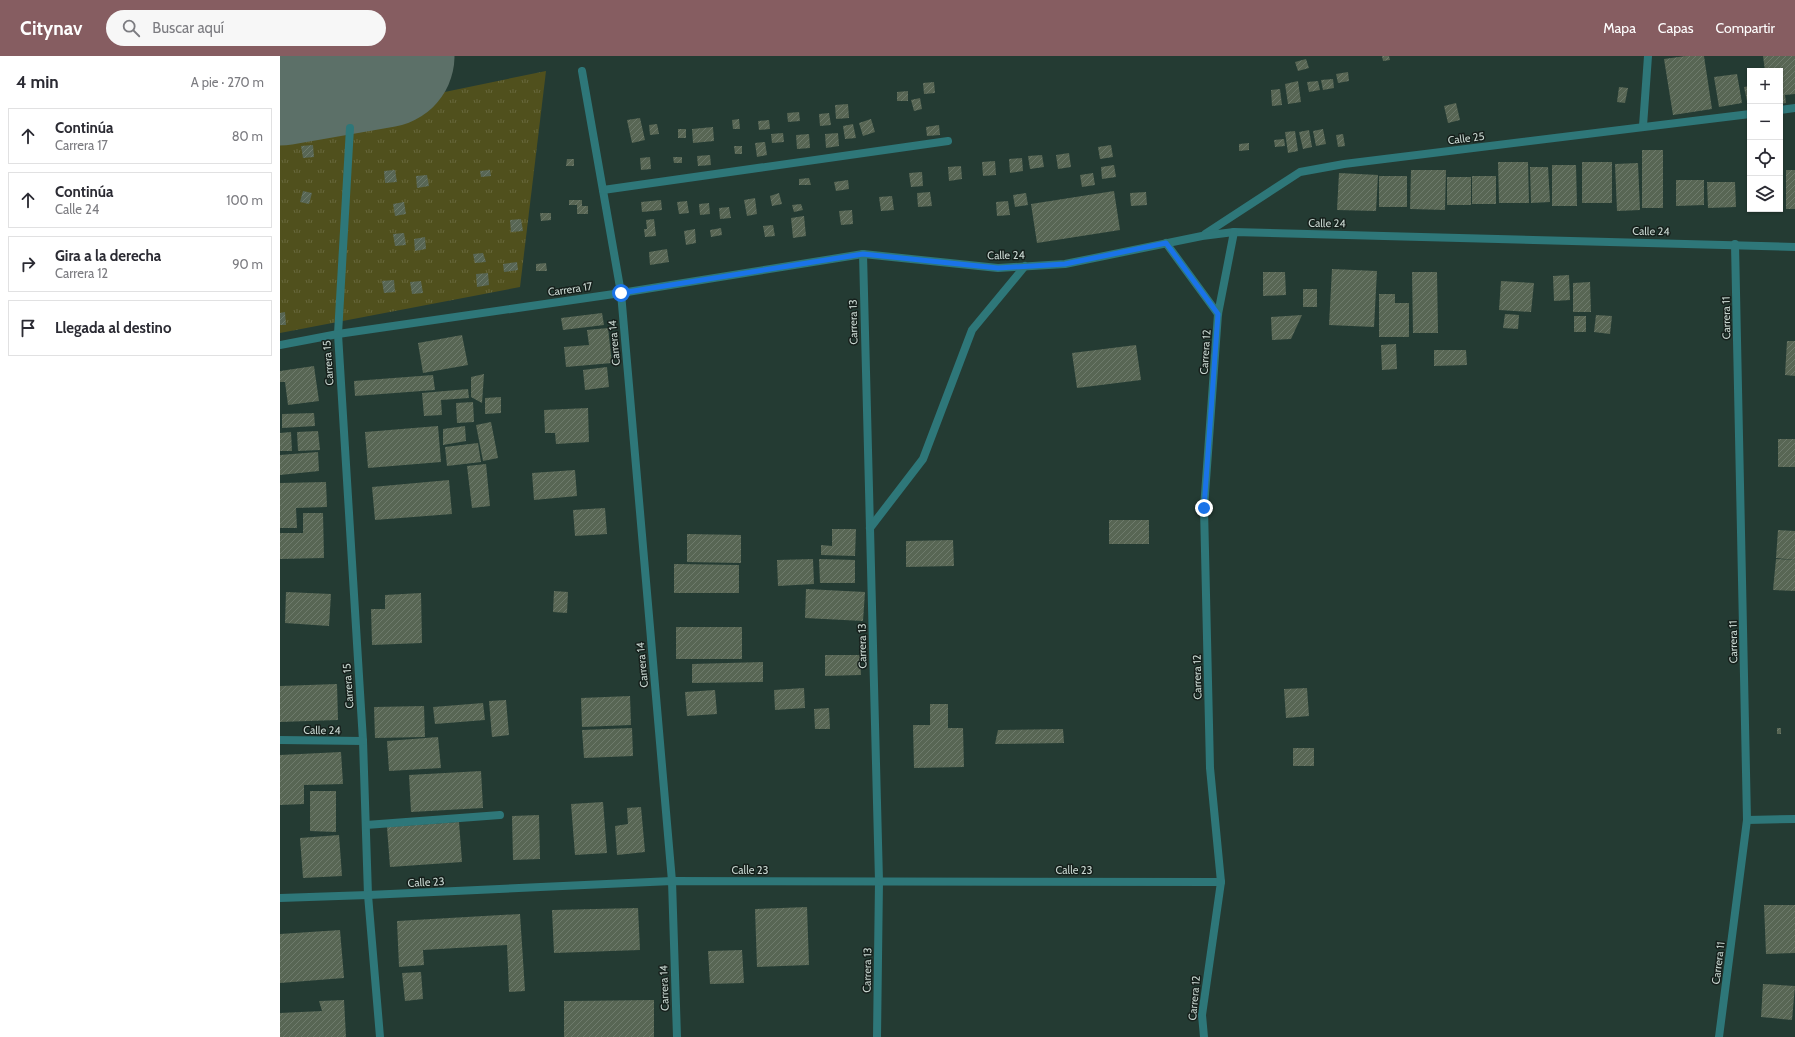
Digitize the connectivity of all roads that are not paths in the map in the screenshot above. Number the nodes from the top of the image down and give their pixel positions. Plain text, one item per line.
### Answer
1 (1648, 56) edge
2 (582, 71) dead end
3 (1795, 108) edge
4 (1783, 110) edge
5 (1747, 114) edge
6 (1643, 126) junction
7 (350, 128) dead end
8 (948, 142) dead end
9 (603, 190) junction
10 (1234, 232) junction
11 (1202, 236) junction
12 (1166, 243) junction
13 (1735, 244) junction
14 (1795, 247) edge
15 (863, 254) junction
16 (1025, 266) junction
17 (621, 293) junction
18 (1218, 314) junction
19 (338, 334) junction
20 (280, 345) edge
21 (870, 528) junction
22 (280, 740) edge
23 (363, 741) junction
24 (500, 815) dead end
25 (1795, 819) edge
26 (1747, 820) junction
27 (366, 825) junction
28 (672, 881) junction
29 (879, 881) junction
30 (1221, 882) junction
31 (368, 895) junction
32 (280, 898) edge
33 (380, 1037) edge
34 (677, 1037) edge
35 (877, 1037) edge
36 (1204, 1037) edge
37 (1719, 1037) edge

1 - 6 street
2 - 9 street, Carrera 14
3 - 4 street
5 - 6 street, Calle 25
6 - 11 street, Calle 25
7 - 19 street, Carrera 15
8 - 9 street
9 - 17 street, Carrera 14
10 - 11 street, Calle 24
10 - 13 street, Calle 24
10 - 18 street, Carrera 12
11 - 12 street, Calle 24
12 - 16 street, Calle 24
12 - 18 street, Carrera 12
13 - 14 street, Calle 24
13 - 26 street, Carrera 11
15 - 16 street, Calle 24
15 - 17 street, Carrera 17
15 - 21 street, Carrera 13
16 - 21 street
17 - 19 street, Carrera 17
17 - 28 street, Carrera 14
18 - 30 street, Carrera 12
19 - 20 street, Carrera 17
19 - 23 street, Carrera 15
21 - 29 street, Carrera 13
22 - 23 street, Calle 24
23 - 27 street, Carrera 15
24 - 27 street
25 - 26 street
26 - 37 street, Carrera 11
27 - 31 street, Carrera 15
28 - 29 street, Calle 23
28 - 31 street, Calle 23
28 - 34 street, Carrera 14
29 - 30 street, Calle 23
29 - 35 street, Carrera 13
30 - 36 street, Carrera 12
31 - 32 street, Calle 23
31 - 33 street, Carrera 15

